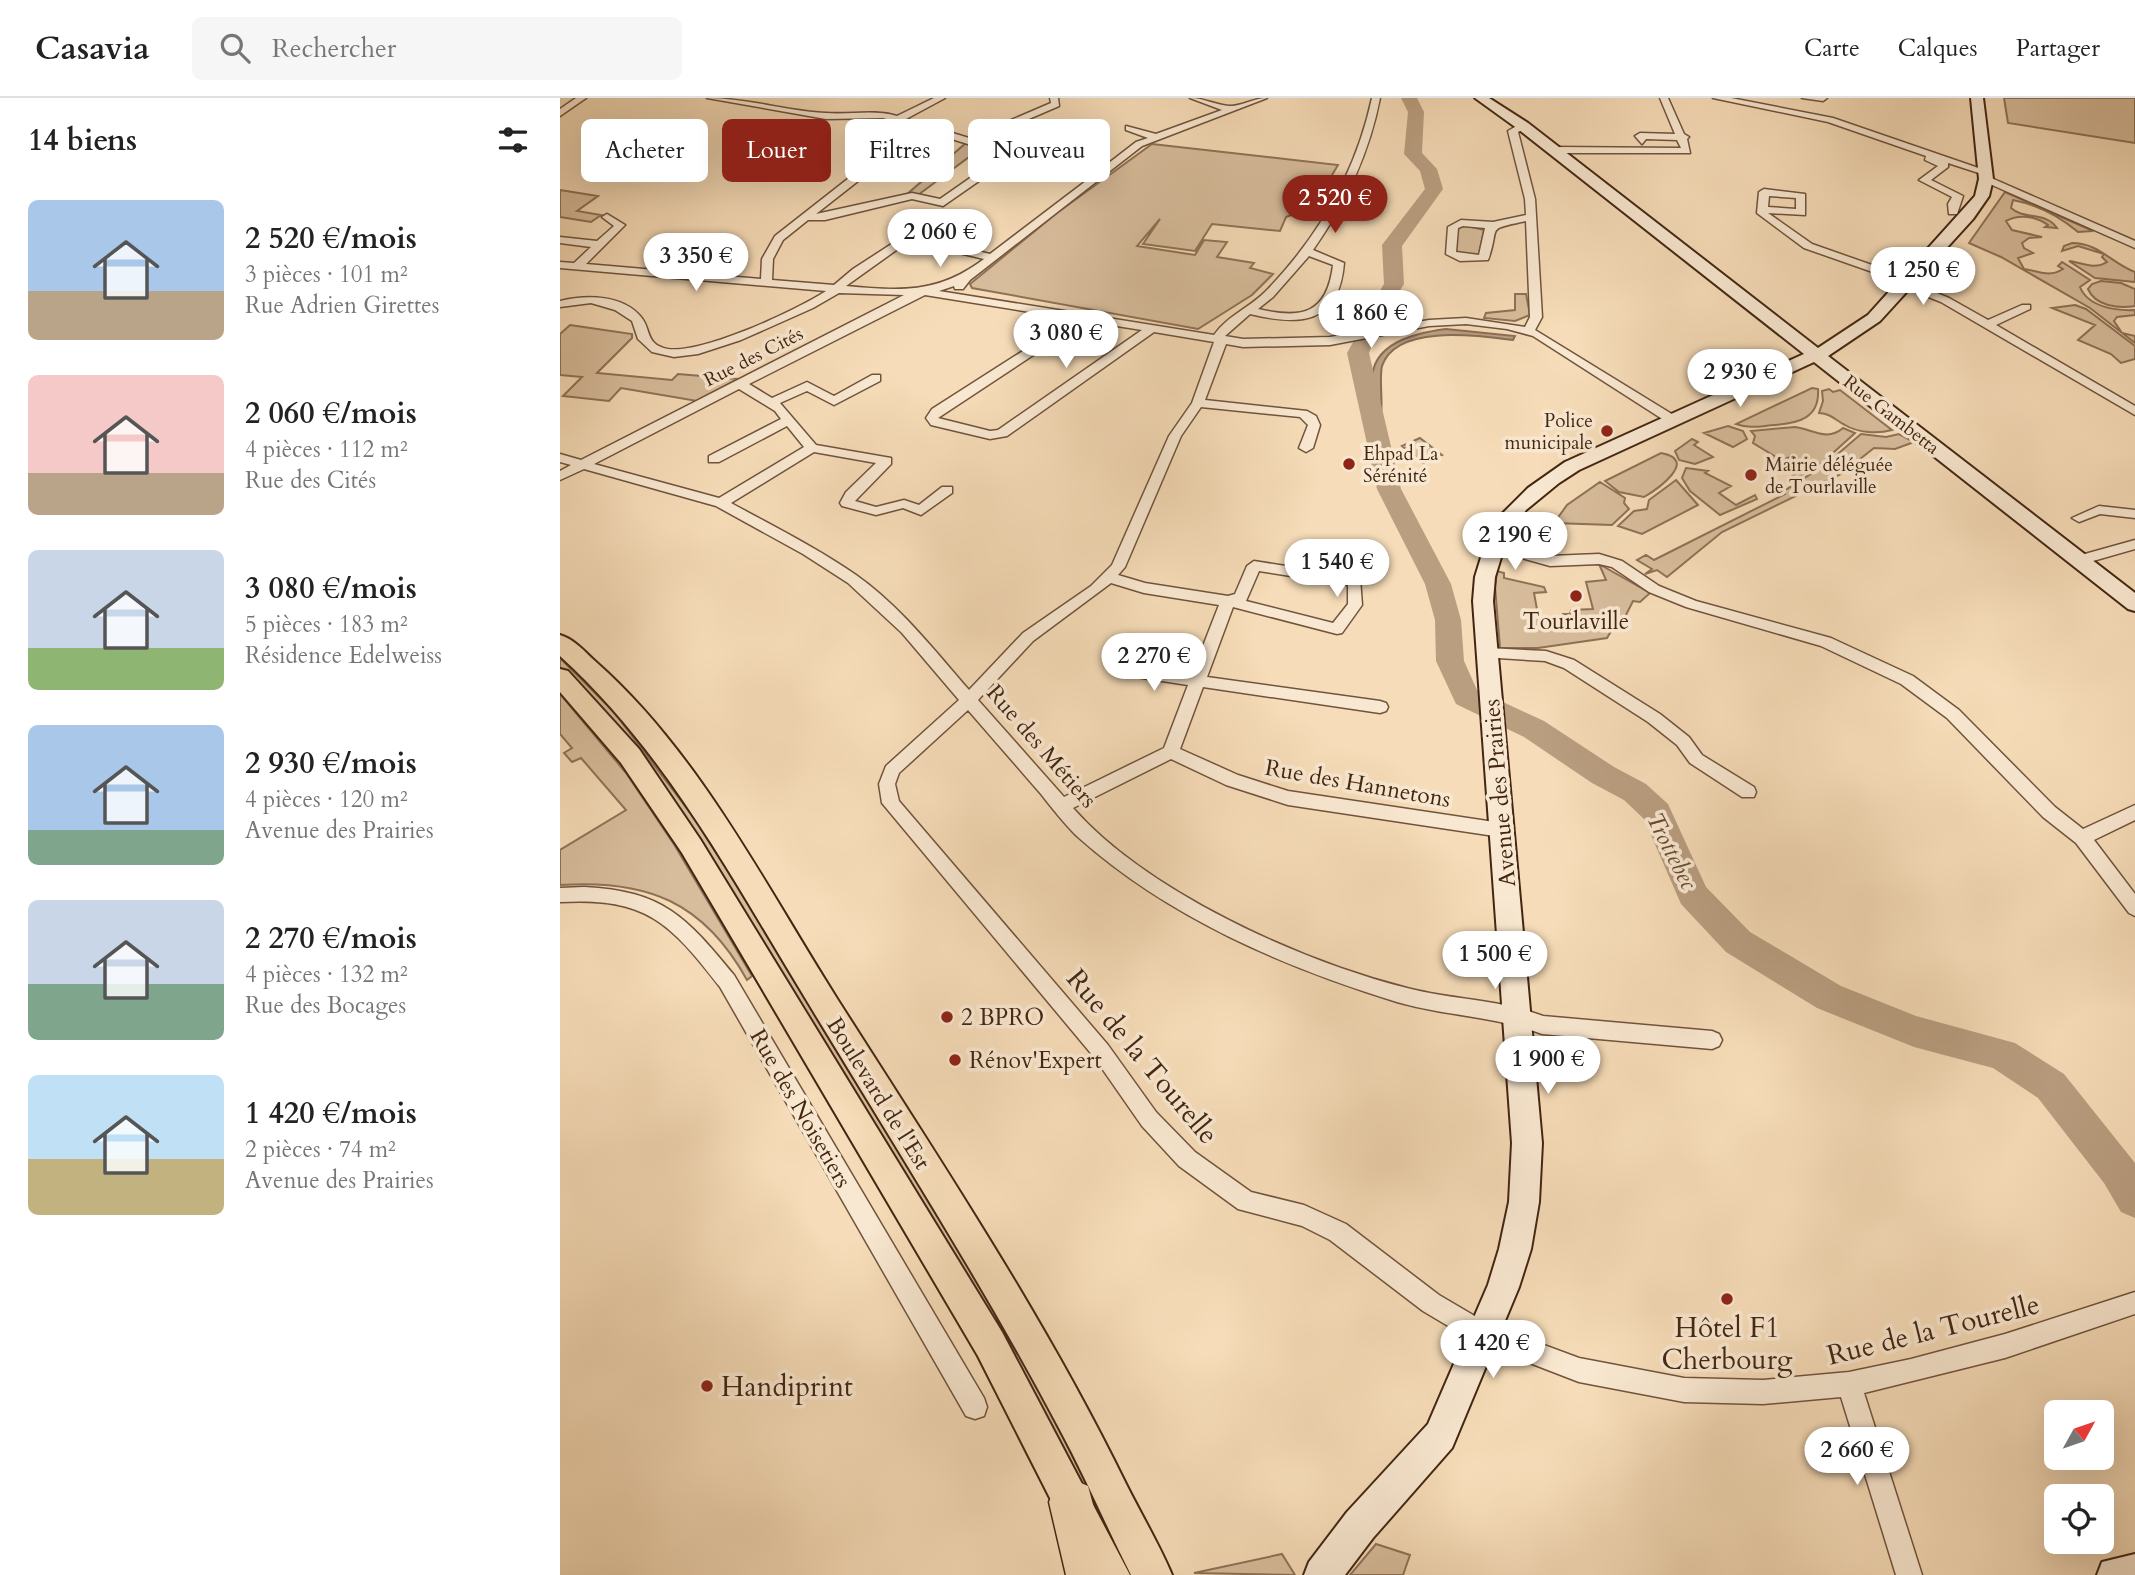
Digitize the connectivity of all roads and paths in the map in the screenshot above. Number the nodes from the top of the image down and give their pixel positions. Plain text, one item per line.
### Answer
1 (582, 98) edge
2 (711, 98) edge
3 (941, 98) edge
4 (1054, 98) edge
5 (1194, 98) edge
6 (1263, 98) edge
7 (1376, 98) edge
8 (1481, 98) edge
9 (1664, 98) edge
10 (1717, 98) edge
11 (1806, 98) edge
12 (1823, 98) edge
13 (1977, 98) edge
14 (560, 103) edge
15 (1782, 103) edge
16 (572, 104) junction
17 (1228, 109) junction
18 (560, 113) edge
19 (898, 119) joint
20 (1025, 119) edge
21 (1523, 125) junction
22 (1129, 128) dead end
23 (1155, 137) junction
24 (1684, 137) junction
25 (1642, 141) dead end
26 (1898, 147) dead end
27 (1555, 150) junction
28 (1110, 165) edge
29 (1945, 165) junction
30 (1962, 175) dead end
31 (1986, 176) junction
32 (850, 182) edge
33 (971, 182) edge
34 (1087, 182) edge
35 (1761, 209) dead end
36 (1953, 212) dead end
37 (607, 217) dead end
38 (805, 217) junction
39 (1531, 218) junction
40 (1493, 225) junction
41 (560, 240) edge
42 (600, 245) junction
43 (2135, 245) edge
44 (1306, 251) junction
45 (994, 258) junction
46 (560, 265) edge
47 (576, 267) junction
48 (966, 278) junction
49 (767, 283) junction
50 (1907, 283) junction
51 (828, 291) junction
52 (926, 292) junction
53 (952, 295) junction
54 (560, 304) edge
55 (2026, 307) dead end
56 (1248, 310) junction
57 (1084, 317) junction
58 (1987, 325) junction
59 (1151, 329) junction
60 (1529, 330) junction
61 (1219, 340) junction
62 (1815, 354) junction
63 (876, 378) dead end
64 (740, 384) junction
65 (771, 403) junction
66 (1198, 403) junction
67 (2132, 406) edge
68 (1671, 419) junction
69 (789, 420) junction
70 (812, 448) junction
71 (1306, 448) dead end
72 (560, 458) edge
73 (713, 459) dead end
74 (583, 465) junction
75 (560, 476) edge
76 (947, 490) dead end
77 (720, 503) junction
78 (2135, 514) edge
79 (2079, 518) dead end
80 (2135, 544) edge
81 (1491, 545) junction
82 (2079, 560) junction
83 (1109, 577) junction
84 (1228, 601) junction
85 (2135, 604) edge
86 (560, 643) edge
87 (1487, 653) junction
88 (1116, 669) dead end
89 (560, 677) edge
90 (1197, 680) junction
91 (970, 699) junction
92 (1380, 707) dead end
93 (1171, 752) junction
94 (1748, 792) dead end
95 (1061, 806) junction
96 (2135, 811) edge
97 (1502, 830) junction
98 (2081, 838) junction
99 (560, 895) edge
100 (2135, 908) edge
101 (1517, 1015) junction
102 (1712, 1040) dead end
103 (2135, 1303) edge
104 (1483, 1334) junction
105 (1849, 1384) junction
106 (975, 1407) dead end
107 (1072, 1502) junction
108 (2135, 1572) edge
109 (1089, 1575) edge
110 (1110, 1575) edge
111 (1152, 1575) edge
112 (1322, 1575) edge
113 (1909, 1575) edge
114 (2115, 1575) edge

1 - 16 street
2 - 19 street
3 - 19 street
4 - 20 street
5 - 17 street
6 - 17 street, Rue des Cités
7 - 44 street
8 - 21 street, Rue Gambetta
9 - 24 street
10 - 15 street
11 - 12 street
13 - 31 street
14 - 16 street
15 - 31 street
16 - 18 street
17 - 23 street, Rue des Cités
21 - 27 street, Rue Gambetta
21 - 39 street
22 - 23 street
23 - 28 street, Rue des Cités
24 - 25 street
24 - 27 street
26 - 29 street
27 - 62 street, Rue Gambetta
29 - 30 street
29 - 36 street
31 - 43 street
31 - 50 street, Avenue des Prairies
32 - 38 street
33 - 38 street
34 - 45 street, Rue des Cités
35 - 50 street
37 - 42 street
38 - 49 street
39 - 40 street
39 - 60 street
40 - 40 street
41 - 42 street
42 - 47 street
44 - 56 street
44 - 56 street
45 - 48 street, Rue des Cités
45 - 51 street
46 - 47 street
47 - 49 street
48 - 52 street, Rue des Cités
48 - 53 street, Rue des Cités
49 - 51 street
50 - 58 street
50 - 62 street, Avenue des Prairies
51 - 52 street
51 - 54 street
52 - 53 street
52 - 64 street, Rue des Cités
53 - 57 street
55 - 58 street
56 - 61 street
57 - 59 street
57 - 59 street
58 - 67 street
59 - 61 street
60 - 61 street
60 - 68 street
61 - 66 street
62 - 68 street, Avenue des Prairies
62 - 82 street, Rue Gambetta
63 - 65 street
64 - 65 street
64 - 74 street, Rue des Cités
65 - 69 street
66 - 71 street
66 - 83 street
68 - 81 street, Avenue des Prairies
69 - 70 street
69 - 73 street
70 - 76 street
70 - 77 street
72 - 74 street, Rue des Métiers
74 - 75 street, Rue des Cités
74 - 77 street, Rue des Métiers
77 - 91 street, Rue des Métiers
78 - 79 street
80 - 82 street
81 - 87 street, Avenue des Prairies
81 - 98 street
82 - 85 street, Rue Gambetta
83 - 84 street
83 - 91 street, Rue de la Tourelle
84 - 84 street
84 - 90 street
86 - 111 main road, Boulevard de l'Est
87 - 94 street
87 - 97 street, Avenue des Prairies
88 - 90 street
89 - 107 main road, Boulevard de l'Est
90 - 92 street
90 - 93 street
91 - 95 street, Rue des Métiers
91 - 104 street, Rue de la Tourelle
93 - 95 street
93 - 97 street, Rue des Hannetons
95 - 101 street, Rue des Métiers
96 - 98 street
97 - 101 street, Avenue des Prairies
98 - 100 street
99 - 106 street, Rue des Noisetiers
101 - 102 street, Rue des Métiers
101 - 104 street, Avenue des Prairies
103 - 105 street, Rue de la Tourelle
104 - 105 street, Rue de la Tourelle
104 - 112 street, Avenue des Prairies
105 - 113 street
107 - 109 highway
107 - 110 main road, Boulevard de l'Est
108 - 114 street

